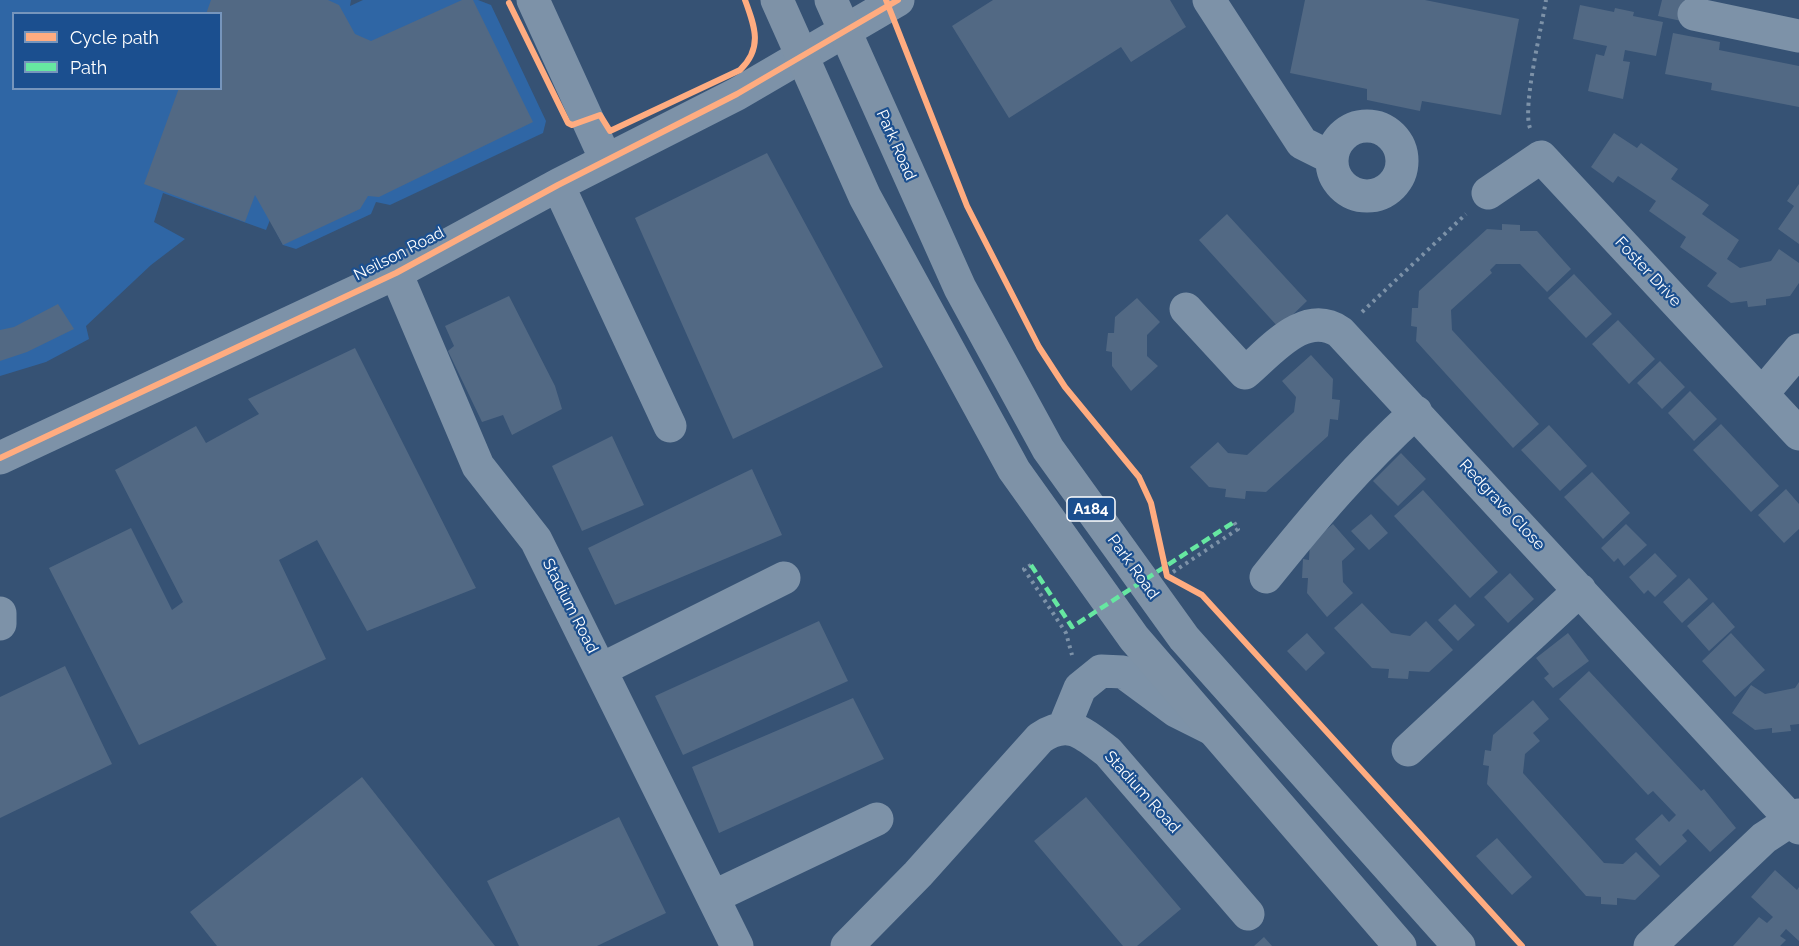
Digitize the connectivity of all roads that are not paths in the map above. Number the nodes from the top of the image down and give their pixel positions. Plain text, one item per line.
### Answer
1 (533, 0) edge
2 (777, 0) edge
3 (831, 0) edge
4 (898, 0) edge
5 (1209, 0) edge
6 (1694, 14) dead end
7 (845, 31) junction
8 (1799, 36) edge
9 (801, 55) junction
10 (1332, 158) dead end
11 (606, 160) junction
12 (558, 185) junction
13 (1488, 193) road end
14 (396, 273) junction
15 (1186, 309) dead end
16 (1799, 350) edge
17 (1762, 394) junction
18 (1416, 412) junction
19 (670, 426) dead end
20 (1799, 434) edge
21 (0, 458) edge
22 (1266, 577) dead end
23 (784, 578) dead end
24 (1580, 590) junction
25 (0, 613) edge
26 (0, 624) edge
27 (602, 669) junction
28 (1064, 727) junction
29 (1212, 729) junction
30 (1408, 750) dead end
31 (878, 819) dead end
32 (1796, 821) edge
33 (713, 897) junction
34 (1248, 914) dead end
35 (737, 946) edge
36 (848, 946) edge
37 (1400, 946) edge
38 (1459, 946) edge
39 (1650, 946) edge

1 - 11 street
2 - 9 highway, A184
3 - 7 highway, Park Road / A184
4 - 7 street, Neilson Road
5 - 10 street
6 - 8 street
7 - 9 street, Neilson Road
7 - 38 highway, Park Road / A184
9 - 11 street, Neilson Road
9 - 29 highway, A184
11 - 12 street, Neilson Road
12 - 14 street, Neilson Road
12 - 19 street
13 - 17 street, Foster Drive
14 - 21 street, Neilson Road
14 - 27 street, Stadium Road
15 - 18 street, Redgrave Close
16 - 17 street
17 - 20 street, Foster Drive
18 - 22 street
18 - 24 street, Redgrave Close
23 - 27 street
24 - 30 street
24 - 32 street, Redgrave Close
25 - 26 street
27 - 33 street, Stadium Road
28 - 29 street
28 - 34 street, Stadium Road
28 - 36 street
29 - 37 highway, A184
31 - 33 street
32 - 39 street
33 - 35 street, Stadium Road

